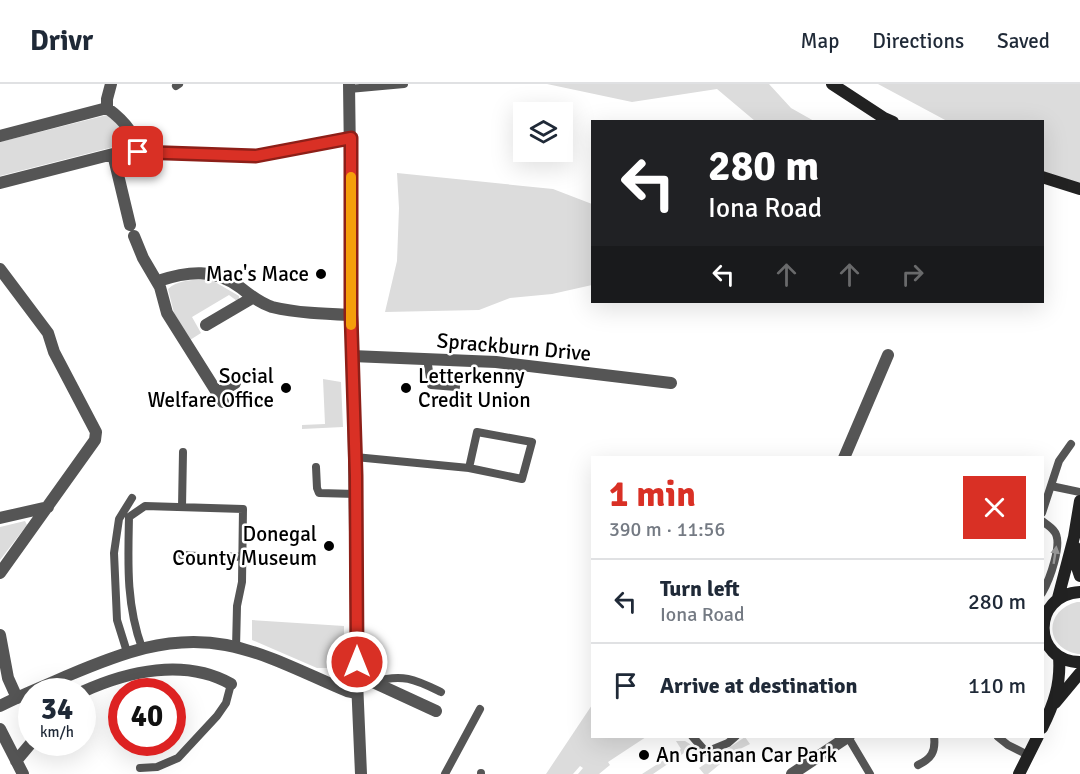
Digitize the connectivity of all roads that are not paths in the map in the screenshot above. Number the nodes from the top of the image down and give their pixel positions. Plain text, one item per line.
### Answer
1 (111, 84) edge
2 (404, 84) edge
3 (832, 84) edge
4 (349, 86) edge
5 (107, 108) junction
6 (888, 120) edge
7 (0, 136) edge
8 (351, 138) junction
9 (138, 152) junction
10 (113, 154) junction
11 (1044, 178) edge
12 (0, 183) edge
13 (1080, 189) edge
14 (0, 269) edge
15 (158, 281) junction
16 (252, 298) junction
17 (351, 315) junction
18 (206, 325) dead end
19 (888, 355) dead end
20 (352, 356) junction
21 (427, 358) junction
22 (235, 383) dead end
23 (671, 383) dead end
24 (456, 387) dead end
25 (1071, 444) dead end
26 (183, 452) dead end
27 (845, 456) edge
28 (355, 457) junction
29 (316, 467) dead end
30 (469, 468) junction
31 (1051, 486) junction
32 (1080, 492) edge
33 (356, 494) junction
34 (132, 498) dead end
35 (1080, 501) edge
36 (48, 507) junction
37 (182, 507) junction
38 (1044, 507) edge
39 (0, 518) edge
40 (1044, 522) edge
41 (1074, 537) junction
42 (182, 555) dead end
43 (197, 556) dead end
44 (217, 556) dead end
45 (242, 557) junction
46 (0, 573) edge
47 (1080, 576) edge
48 (1044, 589) edge
49 (1080, 592) edge
50 (1058, 598) junction
51 (0, 636) edge
52 (1045, 645) edge
53 (142, 648) junction
54 (236, 648) junction
55 (128, 652) junction
56 (1059, 657) junction
57 (1080, 662) edge
58 (1080, 673) edge
59 (373, 682) junction
60 (231, 684) joint
61 (96, 686) edge
62 (357, 687) junction
63 (441, 692) dead end
64 (17, 698) junction
65 (1054, 704) junction
66 (0, 706) edge
67 (480, 708) dead end
68 (436, 711) dead end
69 (1044, 724) edge
70 (0, 729) edge
71 (694, 738) edge
72 (734, 738) edge
73 (936, 738) edge
74 (999, 738) edge
75 (1037, 738) edge
76 (842, 739) edge
77 (1028, 755) junction
78 (20, 756) edge
79 (16, 761) junction
80 (918, 765) dead end
81 (140, 768) dead end
82 (23, 774) edge
83 (361, 774) edge
84 (445, 774) edge
85 (792, 774) edge
86 (870, 774) edge
87 (1019, 774) edge

1 - 5 street
2 - 4 lane
3 - 6 main road
4 - 8 street
5 - 7 street
5 - 9 street
8 - 9 street
8 - 17 street
9 - 10 street
10 - 12 street
10 - 15 street
11 - 13 main road
14 - 36 street
15 - 16 street
15 - 22 street
16 - 17 street
16 - 18 street
17 - 20 street
19 - 27 street
20 - 21 street, Sprackburn Drive
20 - 28 street
21 - 23 street, Sprackburn Drive
21 - 24 lane
25 - 31 lane
26 - 37 lane
28 - 30 lane
28 - 33 street
29 - 33 lane
30 - 30 lane
31 - 32 lane
31 - 38 lane
33 - 62 street
34 - 55 lane
35 - 41 main road
36 - 39 street
36 - 46 street
37 - 45 lane
37 - 53 lane
48 -> 40 lane
41 - 47 main road
41 - 50 main road
42 - 43 lane
44 - 45 lane
45 - 54 lane
49 - 50 main road
50 - 52 main road
51 - 64 street
52 - 56 main road
53 - 54 street
53 - 55 street
54 - 62 street
55 - 64 street
56 - 57 main road
56 - 65 main road
58 - 65 main road
59 - 62 street
59 - 63 lane
59 - 68 street
60 - 61 street
60 - 81 lane
62 - 83 street
64 - 66 street
65 - 69 main road
67 - 84 lane
70 - 79 street
71 - 72 lane
73 - 80 lane
74 - 77 lane
75 - 77 main road
76 - 85 street
76 - 86 lane
77 - 87 main road
78 - 79 street
79 - 82 street

